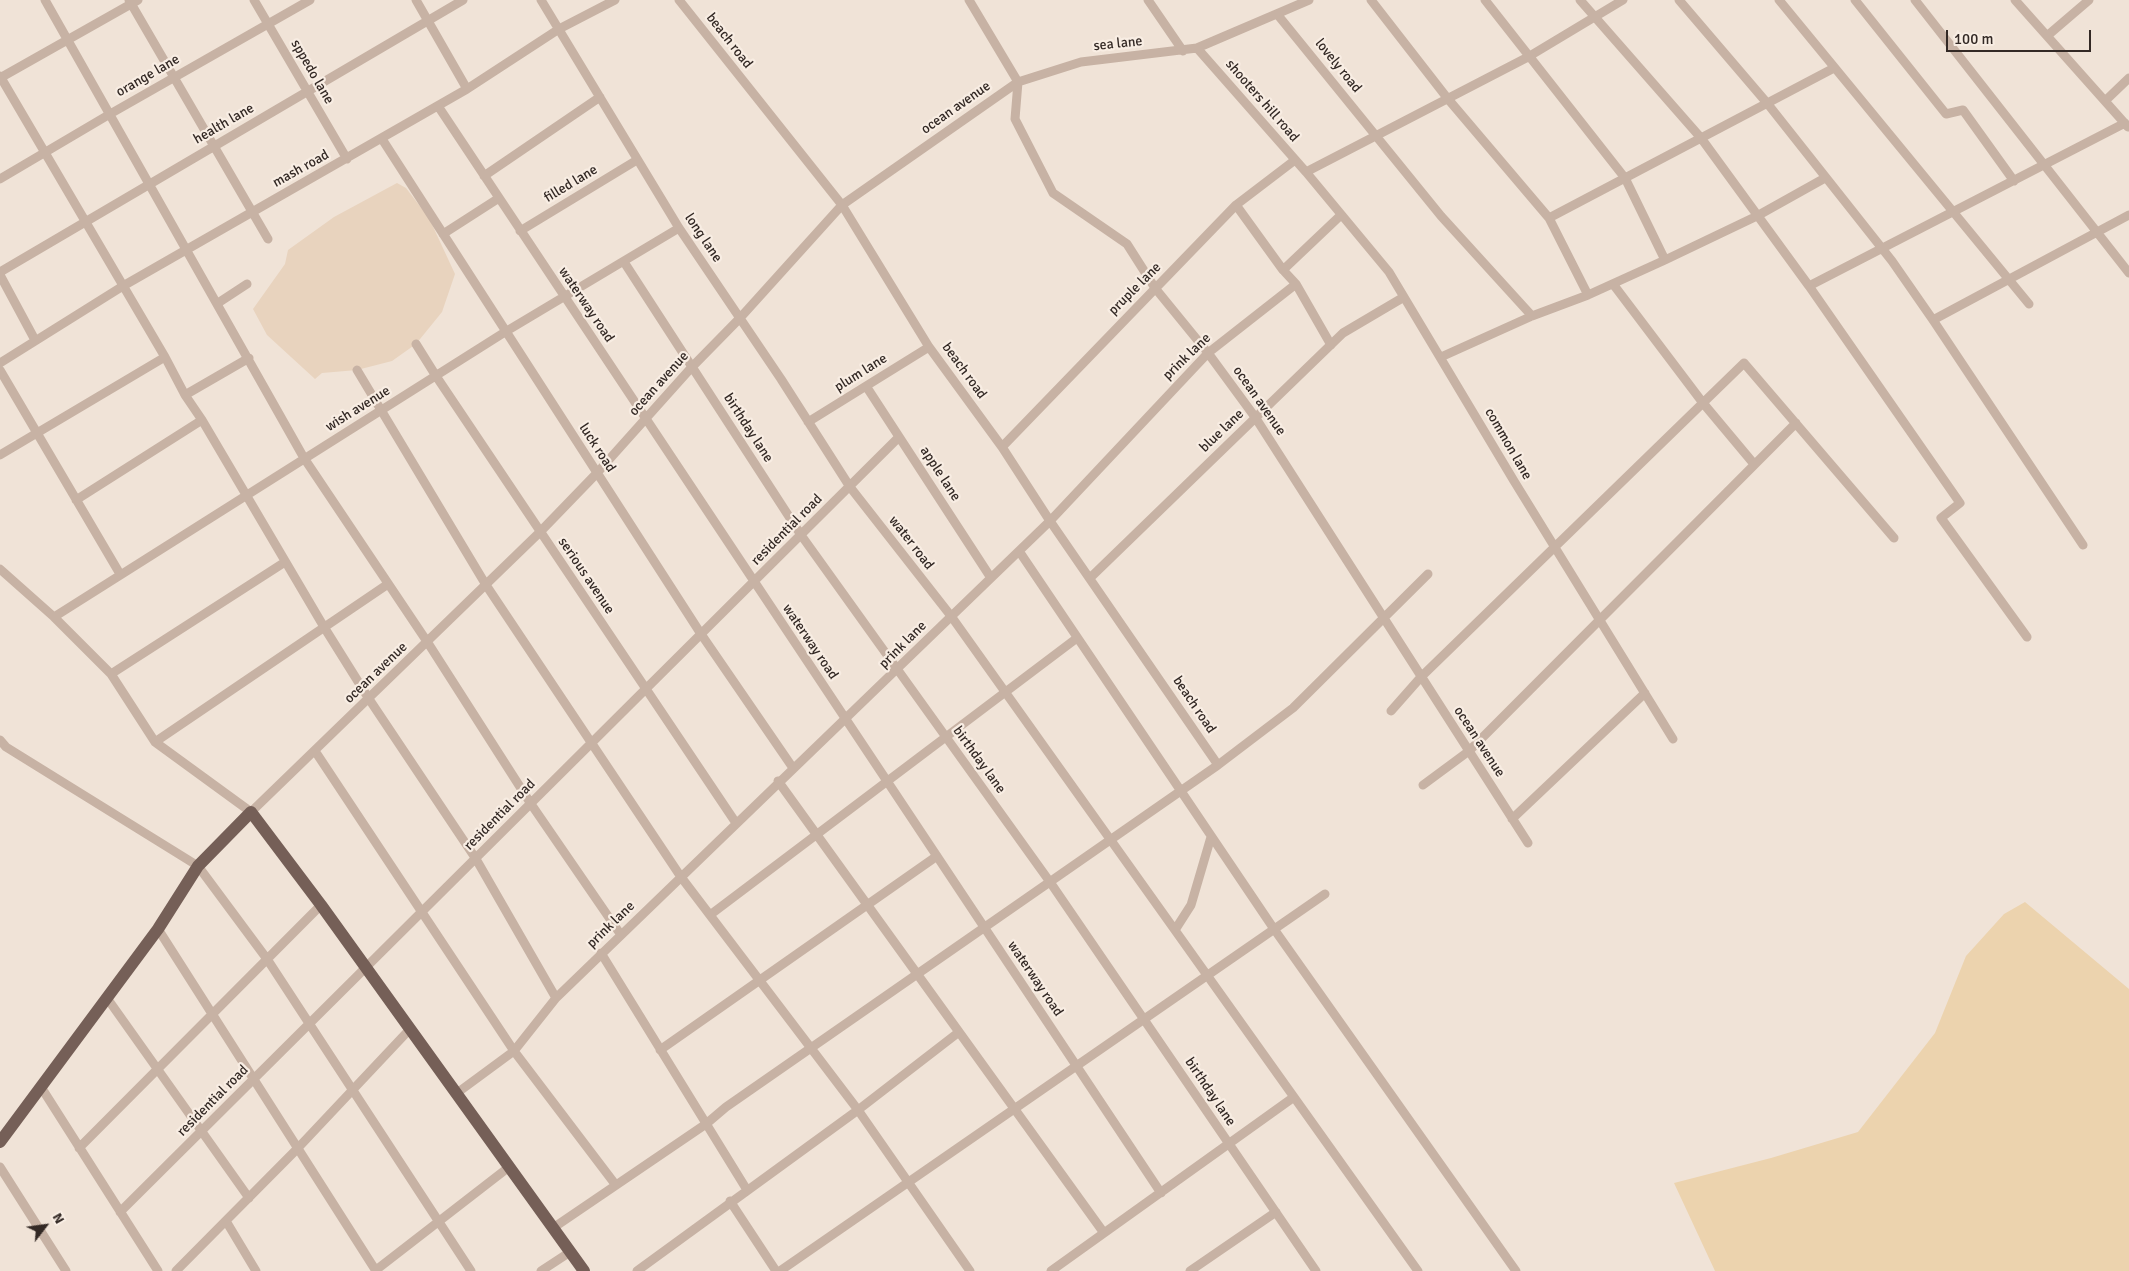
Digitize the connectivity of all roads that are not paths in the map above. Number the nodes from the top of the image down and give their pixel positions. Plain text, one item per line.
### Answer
1 (45, 0) edge
2 (254, 0) edge
3 (310, 0) edge
4 (416, 0) edge
5 (462, 0) edge
6 (541, 0) edge
7 (615, 0) edge
8 (679, 0) edge
9 (969, 0) edge
10 (1148, 0) edge
11 (1309, 0) edge
12 (1371, 0) edge
13 (1485, 0) edge
14 (1580, 0) edge
15 (1623, 0) edge
16 (1678, 0) edge
17 (1779, 0) edge
18 (1855, 0) edge
19 (1915, 0) edge
20 (2015, 0) edge
21 (2089, 0) edge
22 (133, 1) edge
23 (1277, 14) junction
24 (1596, 16) junction
25 (428, 21) junction
26 (268, 24) junction
27 (559, 29) junction
28 (2047, 36) junction
29 (67, 39) junction
30 (1197, 48) junction
31 (1183, 50) junction
32 (1528, 58) junction
33 (1834, 68) junction
34 (0, 77) edge
35 (174, 77) junction
36 (2129, 78) edge
37 (1018, 82) junction
38 (467, 89) junction
39 (307, 91) junction
40 (600, 97) junction
41 (1448, 99) junction
42 (2105, 101) junction
43 (1766, 103) junction
44 (438, 106) junction
45 (110, 114) junction
46 (2127, 126) edge
47 (1377, 136) junction
48 (1701, 138) junction
49 (382, 139) junction
50 (213, 146) junction
51 (45, 153) junction
52 (347, 159) junction
53 (637, 160) junction
54 (1295, 160) junction
55 (2044, 165) junction
56 (1306, 172) junction
57 (484, 176) junction
58 (1625, 178) junction
59 (1825, 178) junction
60 (0, 179) edge
61 (2014, 181) junction
62 (149, 184) junction
63 (499, 198) junction
64 (842, 205) junction
65 (1236, 205) junction
66 (252, 212) junction
67 (1953, 212) junction
68 (1341, 215) junction
69 (2129, 215) edge
70 (1757, 216) junction
71 (1548, 218) junction
72 (85, 221) junction
73 (679, 228) junction
74 (520, 231) junction
75 (2097, 232) junction
76 (443, 234) junction
77 (268, 240) dead end
78 (1881, 249) junction
79 (186, 250) junction
80 (1665, 260) junction
81 (624, 262) junction
82 (1283, 270) junction
83 (0, 273) edge
84 (2129, 273) edge
85 (2009, 280) junction
86 (247, 284) dead end
87 (1296, 284) junction
88 (1613, 284) junction
89 (123, 286) junction
90 (1809, 286) junction
91 (1155, 288) junction
92 (1588, 295) junction
93 (1404, 297) junction
94 (565, 298) junction
95 (218, 303) junction
96 (2029, 304) dead end
97 (1532, 316) junction
98 (740, 318) junction
99 (1933, 320) junction
100 (505, 332) junction
101 (35, 340) junction
102 (416, 344) dead end
103 (1331, 344) junction
104 (929, 347) junction
105 (1208, 353) junction
106 (165, 357) junction
107 (1441, 357) junction
108 (249, 358) junction
109 (0, 363) edge
110 (691, 368) junction
111 (0, 370) edge
112 (357, 370) dead end
113 (436, 376) junction
114 (866, 386) junction
115 (185, 395) junction
116 (1703, 403) junction
117 (380, 411) junction
118 (1255, 417) junction
119 (202, 420) junction
120 (646, 420) junction
121 (808, 422) junction
122 (1796, 423) junction
123 (37, 433) junction
124 (899, 437) junction
125 (1002, 447) junction
126 (0, 455) edge
127 (304, 458) junction
128 (1754, 464) junction
129 (597, 473) junction
130 (850, 487) junction
131 (246, 496) junction
132 (76, 500) junction
133 (1050, 521) junction
134 (540, 532) junction
135 (801, 535) junction
136 (1894, 538) dead end
137 (2083, 546) dead end
138 (1555, 547) junction
139 (1019, 552) junction
140 (285, 562) junction
141 (0, 569) edge
142 (120, 574) junction
143 (1428, 574) dead end
144 (991, 578) junction
145 (1090, 578) junction
146 (754, 582) junction
147 (388, 584) junction
148 (486, 585) junction
149 (951, 616) junction
150 (54, 617) junction
151 (1383, 618) junction
152 (1600, 620) junction
153 (324, 627) junction
154 (701, 634) junction
155 (2028, 637) dead end
156 (1077, 638) junction
157 (428, 642) junction
158 (897, 670) junction
159 (111, 674) junction
160 (1421, 677) junction
161 (646, 689) junction
162 (1005, 692) junction
163 (1645, 693) junction
164 (369, 699) junction
165 (1391, 711) dead end
166 (846, 720) junction
167 (946, 737) junction
168 (1673, 739) dead end
169 (0, 740) edge
170 (155, 742) junction
171 (592, 743) junction
172 (315, 751) junction
173 (1469, 751) junction
174 (1218, 765) junction
175 (793, 768) junction
176 (778, 782) junction
177 (887, 782) junction
178 (1423, 785) dead end
179 (1180, 791) junction
180 (531, 804) junction
181 (252, 812) junction
182 (1512, 819) junction
183 (736, 823) junction
184 (817, 835) junction
185 (1211, 837) junction
186 (1110, 840) junction
187 (1528, 843) dead end
188 (937, 856) junction
189 (476, 858) junction
190 (198, 866) junction
191 (681, 877) junction
192 (1050, 882) junction
193 (1325, 894) dead end
194 (322, 905) junction
195 (867, 905) junction
196 (421, 913) junction
197 (710, 915) junction
198 (984, 928) junction
199 (158, 929) junction
200 (1175, 930) junction
201 (1274, 930) junction
202 (621, 935) junction
203 (601, 953) junction
204 (267, 959) junction
205 (366, 968) junction
206 (917, 974) junction
207 (1207, 975) junction
208 (759, 980) junction
209 (107, 998) junction
210 (556, 998) junction
211 (211, 1016) junction
212 (1144, 1019) junction
213 (309, 1024) junction
214 (410, 1028) junction
215 (959, 1032) junction
216 (811, 1048) junction
217 (660, 1050) junction
218 (514, 1051) junction
219 (1077, 1066) junction
220 (156, 1070) junction
221 (253, 1080) junction
222 (41, 1087) junction
223 (353, 1090) junction
224 (457, 1093) junction
225 (1294, 1097) junction
226 (1015, 1108) junction
227 (858, 1110) junction
228 (706, 1124) junction
229 (201, 1132) junction
230 (0, 1142) edge
231 (1229, 1143) junction
232 (79, 1148) junction
233 (297, 1149) junction
234 (0, 1167) edge
235 (509, 1167) junction
236 (908, 1182) junction
237 (615, 1184) junction
238 (747, 1190) junction
239 (1161, 1193) junction
240 (249, 1198) junction
241 (730, 1202) junction
242 (120, 1212) junction
243 (1276, 1212) junction
244 (226, 1221) junction
245 (439, 1222) junction
246 (553, 1228) junction
247 (1104, 1233) junction
248 (570, 1252) junction
249 (66, 1271) edge
250 (158, 1271) edge
251 (176, 1271) edge
252 (256, 1271) edge
253 (376, 1271) edge
254 (471, 1271) edge
255 (541, 1271) edge
256 (584, 1271) edge
257 (637, 1271) edge
258 (776, 1271) edge
259 (780, 1271) edge
260 (970, 1271) edge
261 (1051, 1271) edge
262 (1190, 1271) edge
263 (1316, 1271) edge
264 (1418, 1271) edge
265 (1516, 1271) edge

1 - 29 street
2 - 26 street, sppedo lane
3 - 26 street, orange lane
4 - 25 street
5 - 25 street, health lane
6 - 27 street, long lane
7 - 27 street, mash road
8 - 64 street, beach road
9 - 37 street
10 - 31 street
11 - 23 street, sea lane
12 - 41 street
13 - 32 street
14 - 24 street
15 - 24 street
16 - 43 street
17 - 33 street
18 - 61 street
19 - 55 street
20 - 28 street
21 - 28 street
22 - 29 street
22 - 35 street
23 - 30 street, sea lane
23 - 47 street, lovely road
24 - 32 street
24 - 48 street
25 - 38 street
25 - 39 street, health lane
26 - 35 street, orange lane
26 - 39 street, sppedo lane
27 - 38 street, mash road
27 - 40 street, long lane
28 - 42 street
29 - 34 street
29 - 45 street
30 - 31 street, sea lane
30 - 54 street, shooters hill road
31 - 37 street, sea lane
32 - 41 street
32 - 58 street
33 - 43 street
33 - 67 street
34 - 51 street
35 - 45 street, orange lane
35 - 50 street
36 - 42 street
37 - 64 street, ocean avenue
37 - 91 street, ocean avenue
38 - 44 street, mash road
39 - 50 street, health lane
39 - 52 street, sppedo lane
40 - 53 street, long lane
40 - 57 street
41 - 47 street
41 - 71 street
42 - 46 street
43 - 48 street
43 - 59 street
44 - 49 street, mash road
44 - 57 street, waterway road
45 - 51 street, orange lane
45 - 62 street
46 - 55 street
47 - 56 street
47 - 97 street, lovely road
48 - 58 street
48 - 70 street
49 - 52 street, mash road
49 - 76 street, luck road
50 - 62 street, health lane
50 - 66 street
51 - 60 street, orange lane
51 - 72 street
52 - 66 street, mash road
53 - 73 street, long lane
53 - 74 street, filled lane
54 - 56 street, shooters hill road
54 - 65 street, pruple lane
55 - 61 street
55 - 75 street
56 - 68 street, common lane
57 - 63 street, waterway road
58 - 71 street
58 - 80 street
59 - 70 street
59 - 78 street
61 - 67 street
62 - 72 street, health lane
62 - 79 street
63 - 74 street, waterway road
63 - 76 street
64 - 98 street, ocean avenue
64 - 104 street, beach road
65 - 82 street
65 - 91 street, pruple lane
66 - 77 street
66 - 79 street, mash road
67 - 78 street
67 - 85 street
68 - 82 street
68 - 93 street, common lane
69 - 75 street
70 - 80 street
70 - 90 street
71 - 92 street
72 - 83 street, health lane
72 - 89 street
73 - 81 street, wish avenue
73 - 98 street, long lane
74 - 94 street, waterway road
75 - 84 street
75 - 85 street
76 - 100 street, luck road
78 - 90 street
78 - 99 street
79 - 89 street, mash road
79 - 95 street
80 - 88 street
81 - 94 street, wish avenue
81 - 110 street, birthday lane
82 - 87 street
83 - 101 street
85 - 96 street
85 - 99 street
86 - 95 street
87 - 103 street
87 - 105 street, prink lane
88 - 92 street
88 - 116 street
89 - 101 street, mash road
89 - 106 street
90 - 155 street
91 - 105 street, ocean avenue
91 - 125 street, pruple lane
92 - 97 street
93 - 103 street, blue lane
93 - 107 street, common lane
94 - 100 street, wish avenue
94 - 120 street, waterway road
95 - 108 street
97 - 107 street
98 - 110 street, ocean avenue
98 - 121 street, long lane
99 - 137 street
100 - 113 street, wish avenue
100 - 129 street, luck road
101 - 109 street, mash road
102 - 113 street, serious avenue
103 - 118 street, blue lane
104 - 114 street, plum lane
104 - 125 street, beach road
105 - 118 street, ocean avenue
105 - 133 street, prink lane
106 - 115 street
106 - 123 street
107 - 138 street, common lane
108 - 115 street
108 - 127 street
110 - 120 street, ocean avenue
110 - 135 street, birthday lane
111 - 123 street
112 - 117 street
113 - 117 street, wish avenue
113 - 134 street, serious avenue
114 - 121 street, plum lane
114 - 124 street, apple lane
115 - 119 street
116 - 122 street
116 - 128 street
116 - 138 street
117 - 127 street, wish avenue
117 - 148 street
118 - 145 street, blue lane
118 - 151 street, ocean avenue
119 - 131 street
119 - 132 street
120 - 129 street, ocean avenue
120 - 146 street, waterway road
121 - 130 street, long lane
122 - 128 street
122 - 136 street
123 - 126 street
123 - 132 street
124 - 130 street, residential road
124 - 144 street, apple lane
125 - 133 street, beach road
127 - 131 street, wish avenue
127 - 147 street
128 - 152 street
129 - 134 street, ocean avenue
129 - 154 street, luck road
130 - 135 street, residential road
130 - 149 street, water road
131 - 140 street
131 - 142 street, wish avenue
132 - 142 street
133 - 139 street, prink lane
133 - 145 street, beach road
134 - 148 street, ocean avenue
134 - 161 street, serious avenue
135 - 146 street, residential road
135 - 158 street, birthday lane
138 - 152 street, common lane
138 - 160 street
139 - 144 street, prink lane
139 - 156 street
140 - 153 street
140 - 159 street
141 - 150 street
142 - 150 street, wish avenue
143 - 151 street
144 - 149 street, prink lane
145 - 174 street, beach road
146 - 154 street, residential road
146 - 166 street, waterway road
147 - 153 street
147 - 157 street
148 - 157 street, ocean avenue
148 - 171 street
149 - 158 street, prink lane
149 - 162 street, water road
150 - 159 street
151 - 160 street, ocean avenue
151 - 174 street
152 - 163 street, common lane
152 - 173 street
153 - 164 street
153 - 170 street
154 - 161 street, residential road
154 - 175 street, luck road
156 - 162 street
156 - 179 street
157 - 164 street, ocean avenue
157 - 180 street
158 - 166 street, prink lane
158 - 167 street, birthday lane
159 - 170 street
160 - 165 street
160 - 173 street, ocean avenue
161 - 171 street, residential road
161 - 183 street, serious avenue
162 - 167 street
162 - 186 street, water road
163 - 168 street, common lane
163 - 182 street
164 - 172 street, ocean avenue
164 - 189 street
166 - 175 street, prink lane
166 - 177 street, waterway road
167 - 177 street
167 - 192 street, birthday lane
169 - 190 street
170 - 181 street
171 - 180 street, residential road
171 - 191 street
172 - 181 street, ocean avenue
172 - 196 street
173 - 178 street
173 - 182 street, ocean avenue
174 - 179 street
175 - 176 street, prink lane
176 - 183 street, prink lane
176 - 184 street
177 - 184 street
177 - 188 street, waterway road
179 - 185 street
179 - 186 street
180 - 189 street, residential road
180 - 202 street
181 - 190 main road
181 - 194 main road
182 - 187 street, ocean avenue
183 - 191 street, prink lane
184 - 195 street
184 - 197 street
185 - 200 street
185 - 201 street
186 - 192 street
186 - 200 street, water road
188 - 195 street
188 - 198 street, waterway road
189 - 196 street, residential road
189 - 210 street
190 - 199 main road
190 - 204 street
191 - 197 street
191 - 202 street, prink lane
192 - 198 street
192 - 212 street, birthday lane
193 - 201 street
194 - 204 street
194 - 205 main road
195 - 206 street
195 - 208 street
196 - 205 street, residential road
196 - 218 street
197 - 208 street
198 - 206 street
198 - 219 street, waterway road
199 - 209 main road
199 - 211 street
200 - 207 street, water road
201 - 207 street
201 - 265 street
202 - 203 street, prink lane
203 - 210 street, prink lane
203 - 217 street
204 - 211 street
204 - 213 street
205 - 213 street, residential road
205 - 214 main road
206 - 215 street
206 - 216 street
207 - 212 street
207 - 225 street, water road
208 - 216 street
208 - 217 street
209 - 220 street
209 - 222 main road
210 - 218 street, prink lane
211 - 220 street
211 - 221 street
212 - 219 street
212 - 231 street, birthday lane
213 - 221 street, residential road
213 - 223 street
214 - 223 street
214 - 224 main road
215 - 226 street
215 - 227 street
216 - 227 street
216 - 228 street
217 - 228 street
218 - 224 street, prink lane
218 - 237 street
219 - 226 street
219 - 239 street, waterway road
220 - 229 street
220 - 232 street
221 - 229 street, residential road
221 - 233 street
222 - 230 main road
222 - 232 street
223 - 233 street
223 - 245 street
224 - 235 main road
225 - 231 street
225 - 264 street, water road
226 - 236 street
226 - 247 street
227 - 236 street
227 - 238 street
228 - 237 street
228 - 238 street
229 - 240 street
229 - 242 street, residential road
231 - 239 street
231 - 243 street, birthday lane
232 - 242 street
233 - 240 street
233 - 253 street
234 - 249 street
235 - 245 street
235 - 246 main road
236 - 259 street
236 - 260 street
237 - 246 street
238 - 241 street
239 - 247 street
240 - 244 street
241 - 257 street
241 - 258 street
242 - 250 street
243 - 262 street
243 - 263 street, birthday lane
244 - 251 street
244 - 252 street
245 - 253 street
245 - 254 street
246 - 248 main road
247 - 261 street
248 - 255 street
248 - 256 main road

